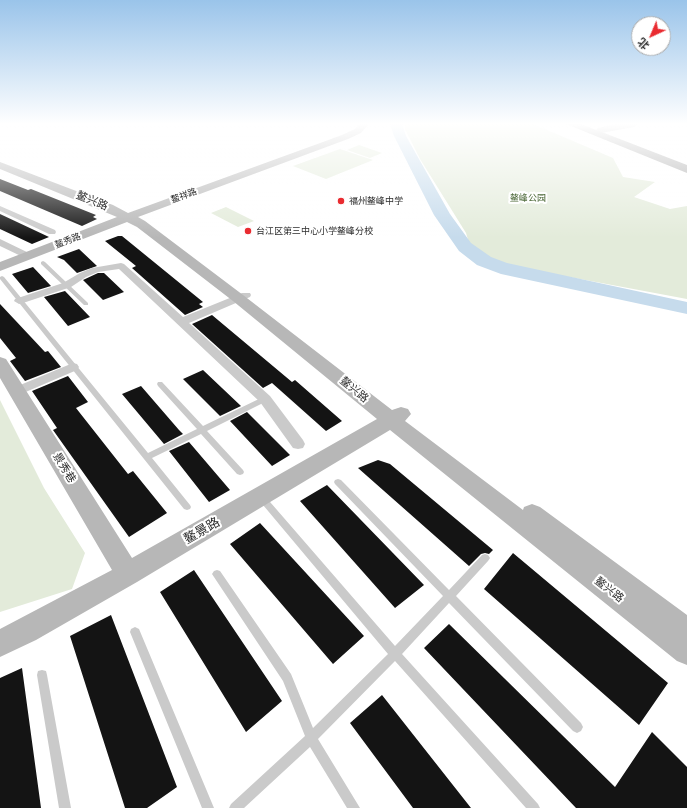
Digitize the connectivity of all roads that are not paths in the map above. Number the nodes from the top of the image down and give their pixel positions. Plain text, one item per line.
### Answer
1 (4, 162) edge
2 (278, 162) edge
3 (666, 162) edge
4 (0, 164) edge
5 (687, 170) edge
6 (0, 208) edge
7 (132, 216) junction
8 (52, 232) dead end
9 (0, 242) edge
10 (28, 256) junction
11 (43, 264) dead end
12 (1, 273) edge
13 (67, 285) junction
14 (242, 296) junction
15 (19, 301) junction
16 (86, 304) dead end
17 (182, 322) junction
18 (0, 363) edge
19 (73, 368) junction
20 (160, 384) dead end
21 (17, 391) junction
22 (264, 398) junction
23 (396, 417) junction
24 (202, 429) junction
25 (298, 444) dead end
26 (147, 457) junction
27 (240, 472) dead end
28 (338, 482) dead end
29 (260, 497) junction
30 (187, 507) dead end
31 (485, 558) dead end
32 (128, 574) junction
33 (217, 574) dead end
34 (449, 596) junction
35 (135, 632) dead end
36 (687, 632) edge
37 (0, 643) edge
38 (687, 651) edge
39 (395, 654) junction
40 (42, 675) dead end
41 (577, 727) dead end
42 (311, 738) junction
43 (65, 808) edge
44 (208, 808) edge
45 (235, 808) edge
46 (354, 808) edge
47 (534, 808) edge

1 - 7 main road, 鳌兴路
2 - 7 main road, 鳌祥路
3 - 5 main road
4 - 7 main road, 鳌兴路
6 - 8 street
7 - 10 main road, 鳌秀路
7 - 14 main road, 鳌兴路
9 - 10 street
10 - 12 main road, 鳌秀路
11 - 13 lane
12 - 15 lane
13 - 15 street
13 - 16 lane
13 - 17 street
14 - 17 street
14 - 23 main road, 鳌兴路
15 - 19 lane
17 - 22 street
18 - 21 main road, 景秀巷
19 - 21 street
19 - 26 lane
20 - 24 lane
21 - 32 main road, 景秀巷
22 - 24 lane
22 - 25 street
23 - 29 main road, 鳌景路
23 - 36 main road, 鳌兴路
23 - 38 main road, 鳌兴路
24 - 26 lane
24 - 27 lane
26 - 30 lane
28 - 34 lane
29 - 32 main road, 鳌景路
29 - 39 lane
31 - 34 lane
32 - 37 main road, 鳌景路
33 - 42 lane
34 - 39 lane
34 - 41 lane
35 - 44 lane
39 - 42 lane
39 - 47 lane
40 - 43 lane
42 - 45 lane
42 - 46 lane

